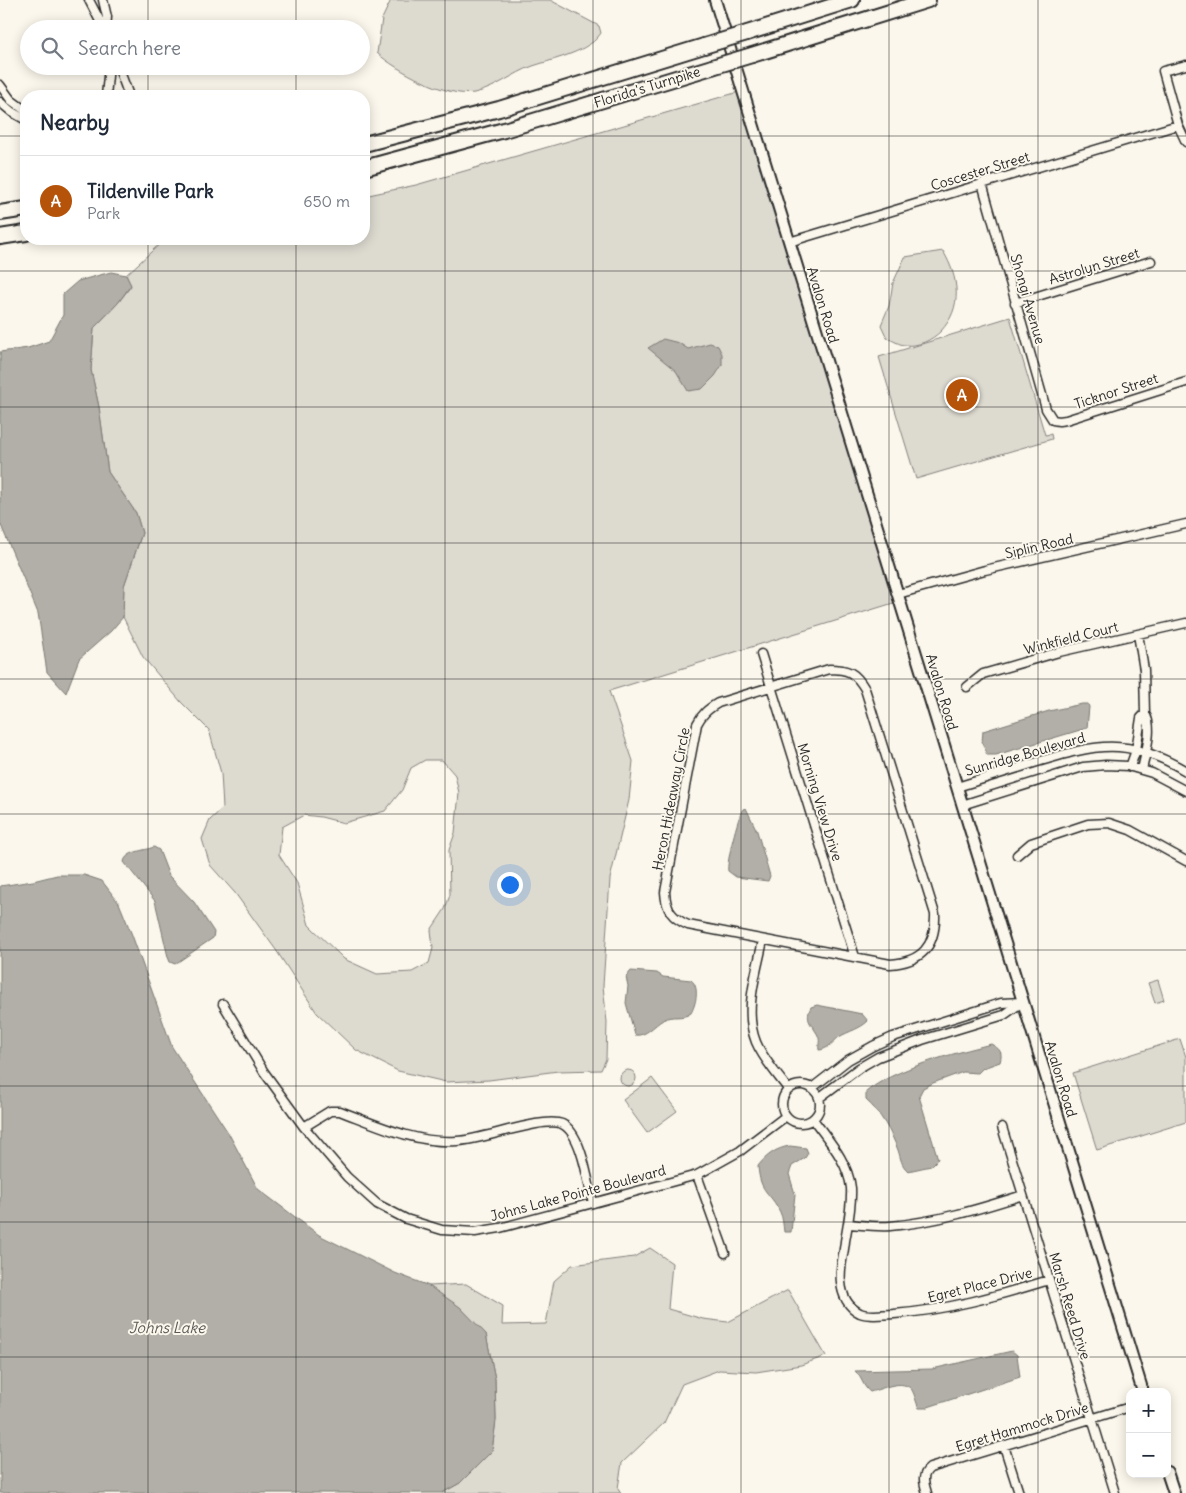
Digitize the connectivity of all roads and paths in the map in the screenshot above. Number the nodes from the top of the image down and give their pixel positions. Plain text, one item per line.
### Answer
1 (89, 0) edge
2 (103, 0) edge
3 (715, 0) edge
4 (852, 0) edge
5 (928, 0) edge
6 (100, 20) edge
7 (106, 20) edge
8 (1186, 65) edge
9 (108, 75) edge
10 (121, 75) edge
11 (0, 85) edge
12 (107, 90) edge
13 (127, 90) edge
14 (0, 102) edge
15 (20, 107) edge
16 (20, 117) edge
17 (1178, 125) junction
18 (1185, 137) edge
19 (370, 142) edge
20 (370, 166) edge
21 (982, 183) junction
22 (20, 210) edge
23 (0, 213) edge
24 (20, 234) edge
25 (0, 236) edge
26 (789, 242) junction
27 (1151, 261) dead end
28 (1015, 303) junction
29 (1186, 382) edge
30 (1053, 420) joint
31 (1186, 524) edge
32 (898, 594) junction
33 (1186, 623) edge
34 (1138, 634) junction
35 (761, 654) dead end
36 (771, 687) junction
37 (967, 687) dead end
38 (1145, 714) junction
39 (1136, 750) junction
40 (1146, 752) junction
41 (1130, 767) junction
42 (1142, 770) junction
43 (1186, 770) edge
44 (957, 787) junction
45 (1186, 791) edge
46 (962, 805) junction
47 (1017, 855) dead end
48 (1186, 861) edge
49 (763, 940) junction
50 (855, 957) junction
51 (1023, 1002) junction
52 (222, 1004) dead end
53 (919, 1028) junction
54 (922, 1040) junction
55 (812, 1088) junction
56 (788, 1089) junction
57 (819, 1098) junction
58 (786, 1116) junction
59 (813, 1119) junction
60 (304, 1127) junction
61 (1002, 1127) dead end
62 (697, 1175) junction
63 (1023, 1195) junction
64 (594, 1203) junction
65 (848, 1224) junction
66 (725, 1253) dead end
67 (1049, 1280) junction
68 (1141, 1388) edge
69 (1126, 1408) edge
70 (1092, 1418) junction
71 (1004, 1446) junction
72 (1169, 1478) edge
73 (927, 1493) edge
74 (1019, 1493) edge
75 (1114, 1493) edge
76 (1174, 1493) edge

1 - 6 street
2 - 7 street
3 - 26 main road, Avalon Road
4 - 19 highway, Florida's Turnpike, bridge
5 - 20 highway, Florida's Turnpike, bridge
8 - 17 street
9 - 12 street
10 - 13 street
11 - 15 street
14 - 16 street
17 - 18 street
17 - 21 street, Coscester Street
21 - 26 street, Coscester Street
21 - 28 street, Shongi Avenue
22 - 23 highway
24 - 25 highway
26 - 32 main road, Avalon Road
27 - 28 street, Astrolyn Street
28 - 30 street, Shongi Avenue
29 - 30 street, Ticknor Street
31 - 32 street, Siplin Road
32 - 44 main road, Avalon Road
33 - 34 street, Winkfield Court
34 - 37 street, Winkfield Court
34 - 38 street
35 - 36 street, Morning View Drive
36 - 49 street, Heron Hideaway Circle
36 - 50 street, Morning View Drive
36 - 50 street, Heron Hideaway Circle
38 - 39 street
38 - 40 street
39 - 40 street, Sunridge Boulevard
39 - 41 street
39 - 44 street, Sunridge Boulevard
40 - 42 street
40 - 43 street, Sunridge Boulevard
41 - 42 street, Sunridge Boulevard
41 - 46 street, Sunridge Boulevard
42 - 45 street, Sunridge Boulevard
44 - 46 main road, Avalon Road
46 - 51 main road, Avalon Road
47 - 48 street
49 - 50 street, Heron Hideaway Circle
49 - 56 street
51 - 53 street
51 - 54 street
51 - 68 main road, Avalon Road
52 - 60 street, Johns Lake Pointe Boulevard
53 - 54 street
53 - 55 street
54 - 57 street
55 - 56 street
55 - 57 street
56 - 58 street
57 - 59 street
58 - 59 street
58 - 62 street, Johns Lake Pointe Boulevard
59 - 65 street, Egret Place Drive
60 - 64 street, Johns Lake Pointe Boulevard
60 - 64 street
61 - 63 street, Marsh Reed Drive
62 - 64 street, Johns Lake Pointe Boulevard
62 - 66 street
63 - 65 street
63 - 67 street, Marsh Reed Drive
65 - 67 street, Egret Place Drive
67 - 70 street, Marsh Reed Drive
69 - 70 street, Egret Hammock Drive
70 - 71 street, Egret Hammock Drive
70 - 75 street, Marsh Reed Drive
71 - 73 street, Egret Hammock Drive
71 - 74 street
72 - 76 main road

